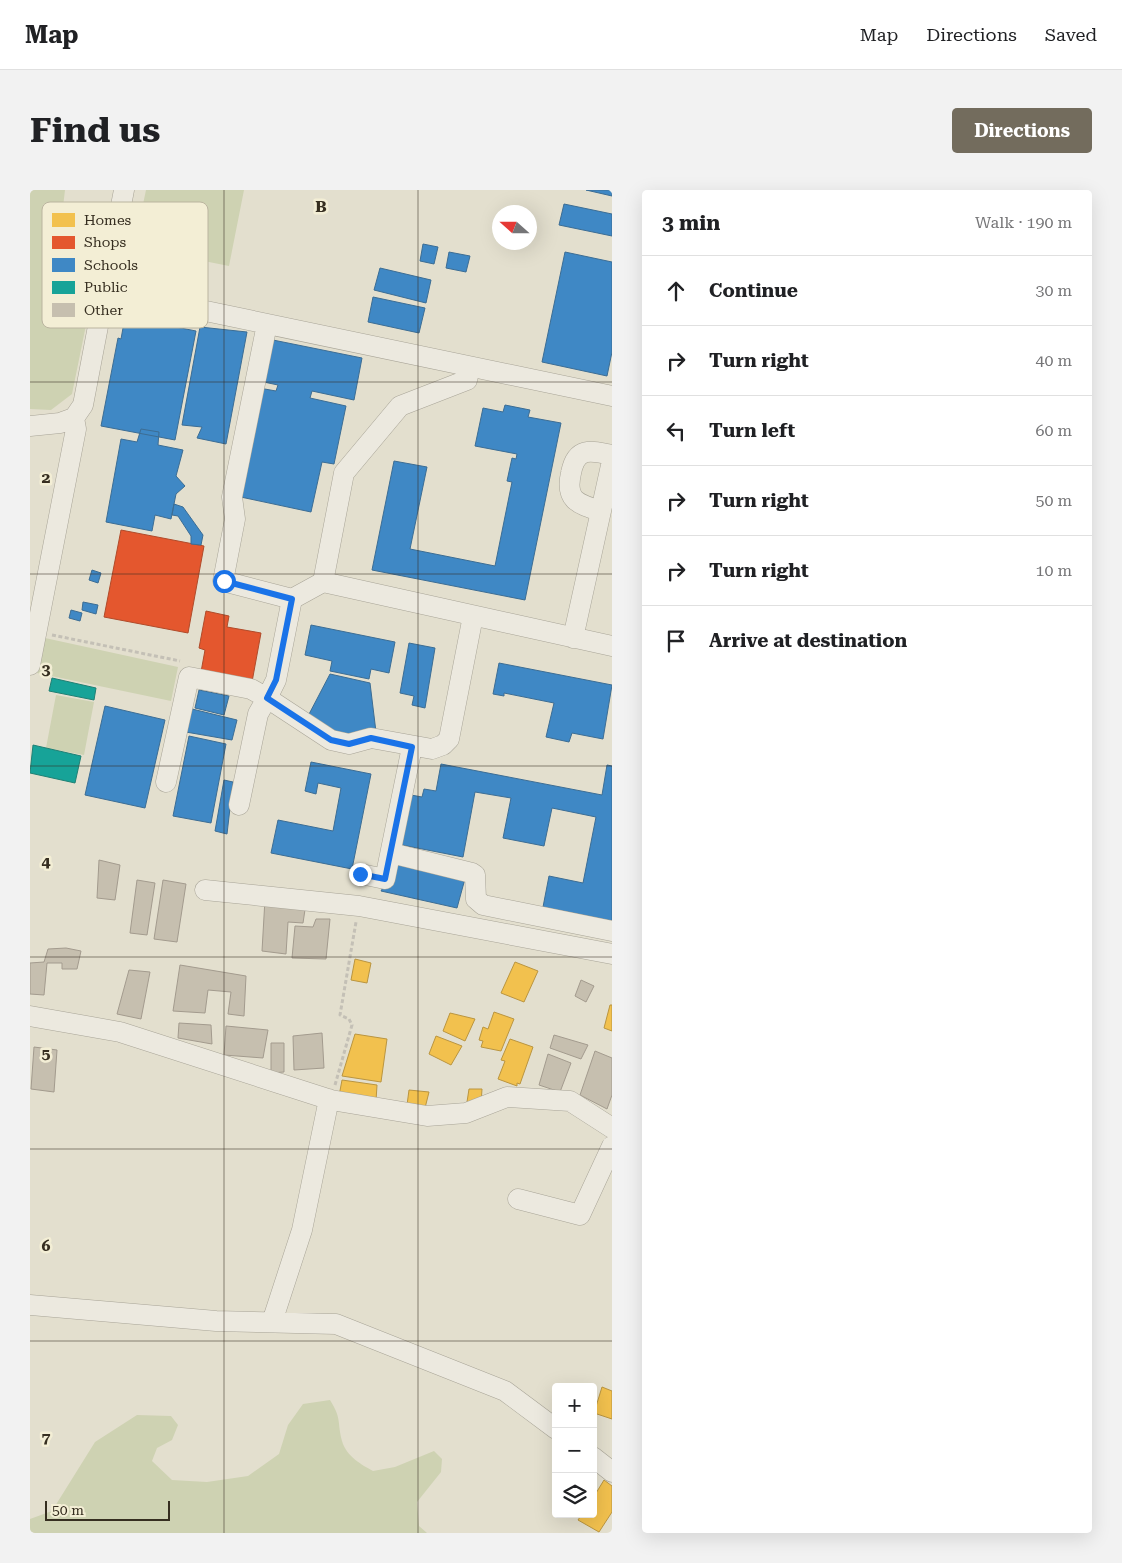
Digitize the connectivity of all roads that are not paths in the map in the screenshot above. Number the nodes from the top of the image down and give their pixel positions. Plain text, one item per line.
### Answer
1 (208, 312) edge
2 (267, 324) junction
3 (98, 328) edge
4 (470, 367) junction
5 (612, 396) edge
6 (74, 418) junction
7 (30, 426) edge
8 (612, 455) edge
9 (612, 461) edge
10 (601, 511) junction
11 (323, 582) junction
12 (292, 599) junction
13 (473, 616) junction
14 (573, 638) junction
15 (612, 646) edge
16 (30, 665) edge
17 (267, 698) junction
18 (412, 747) junction
19 (166, 782) dead end
20 (239, 805) dead end
21 (391, 853) junction
22 (360, 874) dead end
23 (205, 890) dead end
24 (612, 931) edge
25 (612, 954) edge
26 (30, 1016) edge
27 (330, 1099) junction
28 (612, 1128) edge
29 (612, 1146) edge
30 (518, 1199) dead end
31 (30, 1305) edge
32 (272, 1322) junction
33 (555, 1428) edge
34 (597, 1460) edge
35 (612, 1472) edge

1 - 2 street
2 - 4 street
2 - 12 street
3 - 6 street
4 - 5 street
4 - 11 street
6 - 7 street
6 - 16 street
8 - 10 street
9 - 10 street
10 - 14 street
11 - 12 street
11 - 13 street
12 - 17 street
13 - 14 street
13 - 18 street
14 - 15 street
17 - 18 street
17 - 19 street
17 - 20 street
18 - 21 street
21 - 22 street
21 - 24 street
23 - 25 street
26 - 27 street
27 - 28 street
27 - 32 street
29 - 30 street
31 - 32 street
32 - 33 street
34 - 35 street

